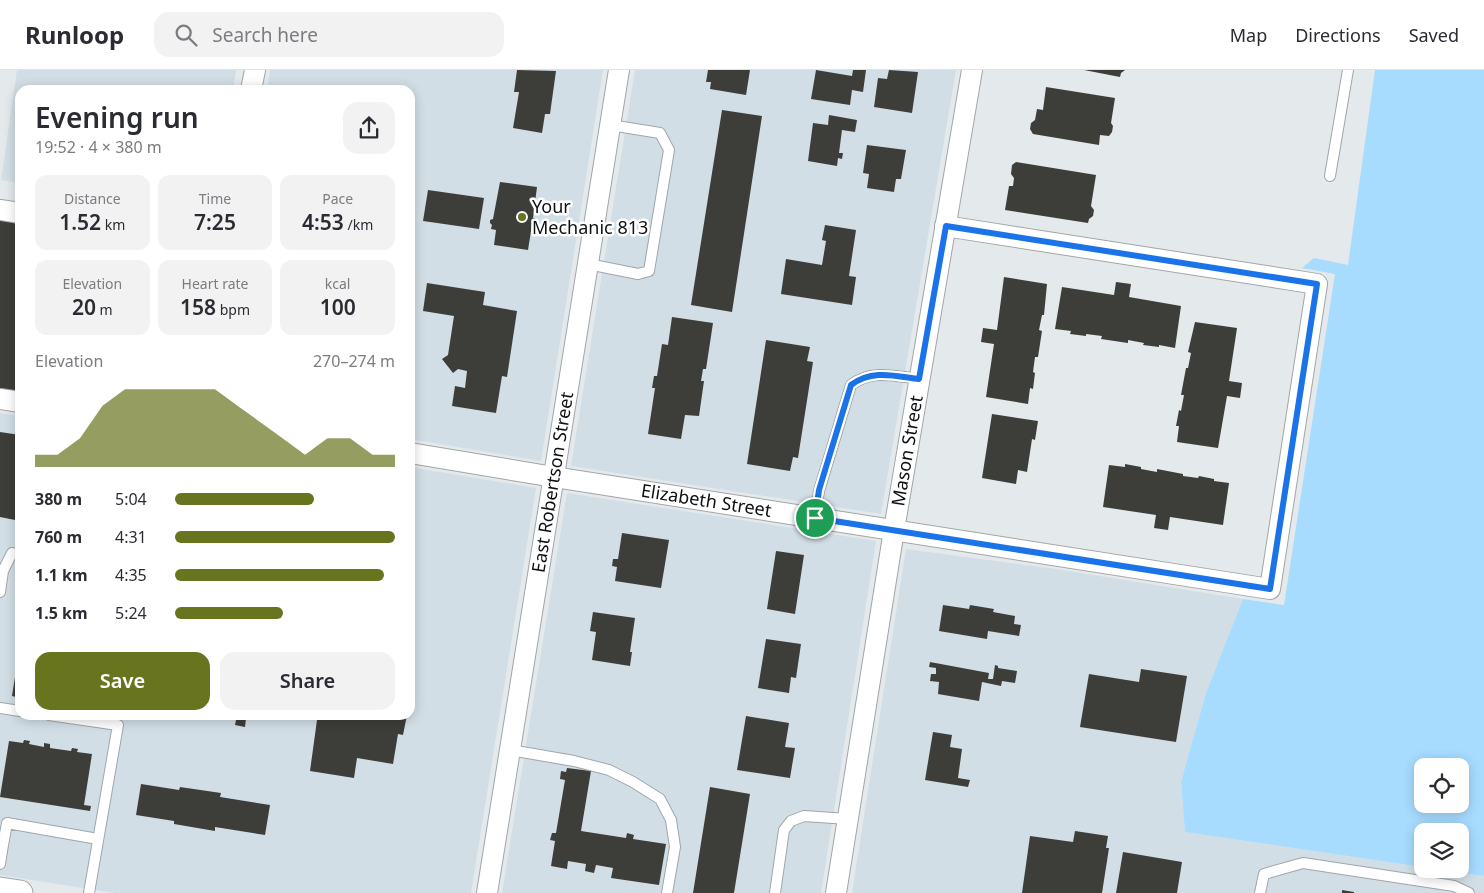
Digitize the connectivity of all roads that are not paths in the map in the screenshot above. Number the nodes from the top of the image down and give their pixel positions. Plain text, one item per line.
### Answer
1 (254, 70) edge
2 (619, 70) edge
3 (972, 70) edge
4 (1348, 70) edge
5 (252, 85) edge
6 (610, 125) junction
7 (1330, 176) dead end
8 (0, 210) edge
9 (15, 212) edge
10 (946, 226) junction
11 (588, 264) junction
12 (919, 379) junction
13 (0, 399) edge
14 (15, 401) edge
15 (415, 454) edge
16 (554, 477) junction
17 (815, 518) junction
18 (894, 530) junction
19 (15, 554) edge
20 (2, 570) edge
21 (0, 592) edge
22 (0, 708) edge
23 (15, 710) edge
24 (119, 720) edge
25 (510, 750) junction
26 (848, 818) junction
27 (98, 839) junction
28 (1, 845) edge
29 (0, 864) edge
30 (0, 890) edge
31 (17, 893) edge
32 (89, 893) edge
33 (487, 893) edge
34 (667, 893) edge
35 (774, 893) edge
36 (836, 893) edge
37 (1260, 893) edge
38 (1469, 893) edge

1 - 5 street
2 - 6 street, East Robertson Street
3 - 10 street, Mason Street
4 - 7 lane
6 - 11 street, East Robertson Street
6 - 11 lane
8 - 9 street
10 - 12 street, Mason Street
10 - 18 street, Elizabeth Street
11 - 16 street, East Robertson Street
12 - 17 lane
12 - 18 street, Mason Street
13 - 14 street
15 - 16 street, Elizabeth Street
16 - 17 street, Elizabeth Street
16 - 25 street, East Robertson Street
17 - 18 street, Elizabeth Street
18 - 26 street, Mason Street
19 - 20 lane
20 - 21 lane
22 - 23 lane
24 - 27 lane
25 - 33 street, East Robertson Street
25 - 34 lane
26 - 35 lane
26 - 36 street, Mason Street
27 - 28 lane
27 - 32 lane
28 - 29 lane
30 - 31 street
37 - 38 lane

